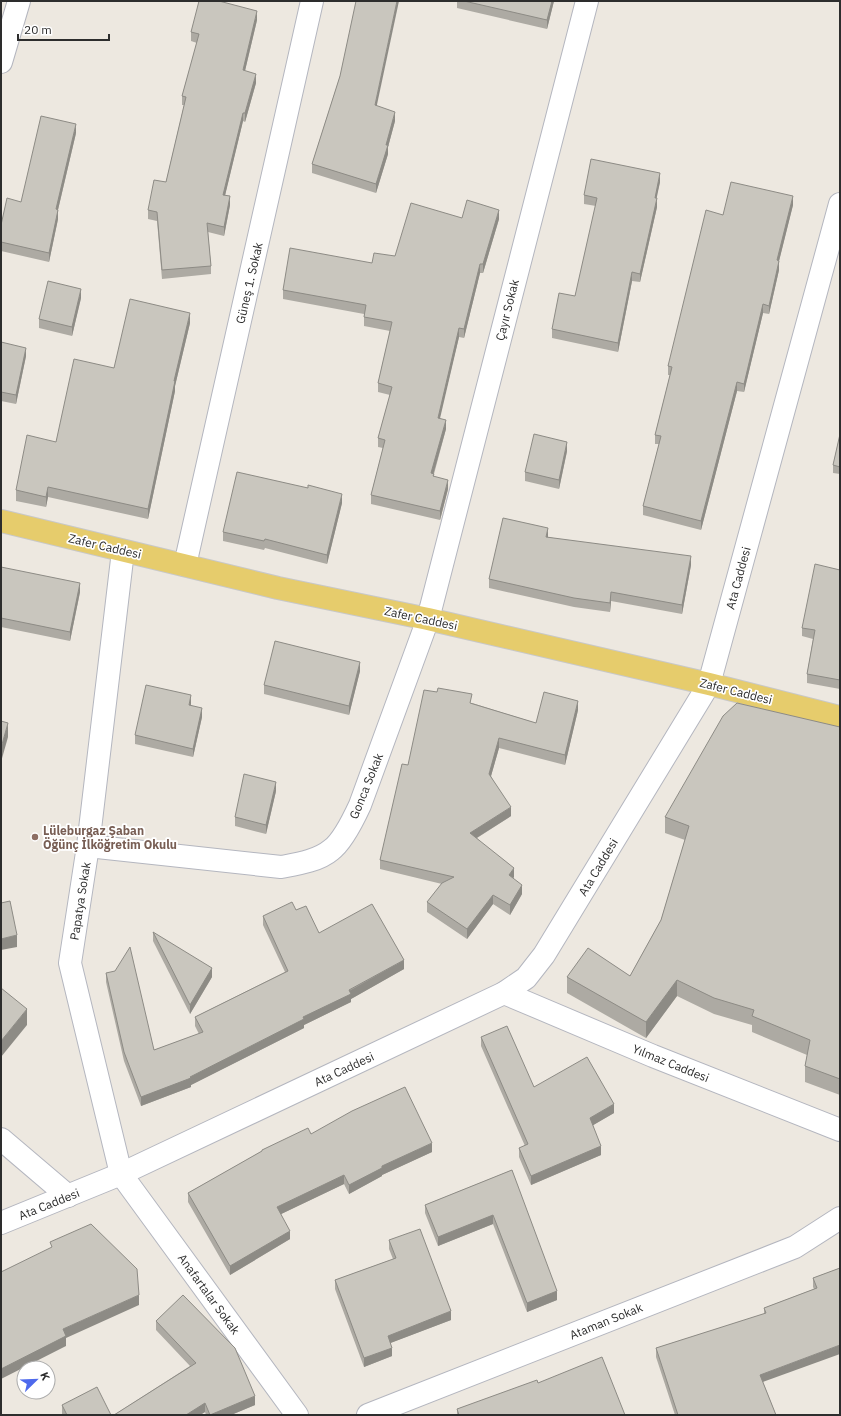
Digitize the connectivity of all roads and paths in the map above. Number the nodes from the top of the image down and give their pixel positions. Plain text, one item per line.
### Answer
1 (19, 1) edge
2 (312, 1) edge
3 (587, 1) edge
4 (1, 62) edge
5 (840, 204) edge
6 (1, 521) edge
7 (123, 551) junction
8 (185, 565) junction
9 (428, 619) junction
10 (710, 684) junction
11 (840, 717) edge
12 (88, 846) junction
13 (504, 993) junction
14 (840, 1130) edge
15 (1, 1139) edge
16 (121, 1174) junction
17 (68, 1196) junction
18 (840, 1218) edge
19 (1, 1224) edge
20 (297, 1415) edge
21 (368, 1415) edge

1 - 4 street
2 - 8 street, Güneş 1. Sokak
3 - 9 street, Çayır Sokak
5 - 10 street, Ata Caddesi
6 - 7 main road, Zafer Caddesi
7 - 8 main road, Zafer Caddesi
7 - 12 street, Papatya Sokak
8 - 9 main road, Zafer Caddesi
9 - 10 main road, Zafer Caddesi
9 - 12 street, Gonca Sokak
10 - 11 main road, Zafer Caddesi
10 - 13 street, Ata Caddesi
12 - 16 street, Papatya Sokak
13 - 14 street, Yılmaz Caddesi
13 - 16 street, Ata Caddesi
15 - 17 street
16 - 17 street, Ata Caddesi
16 - 20 street, Anafartalar Sokak
17 - 19 street, Ata Caddesi
18 - 21 street, Ataman Sokak

